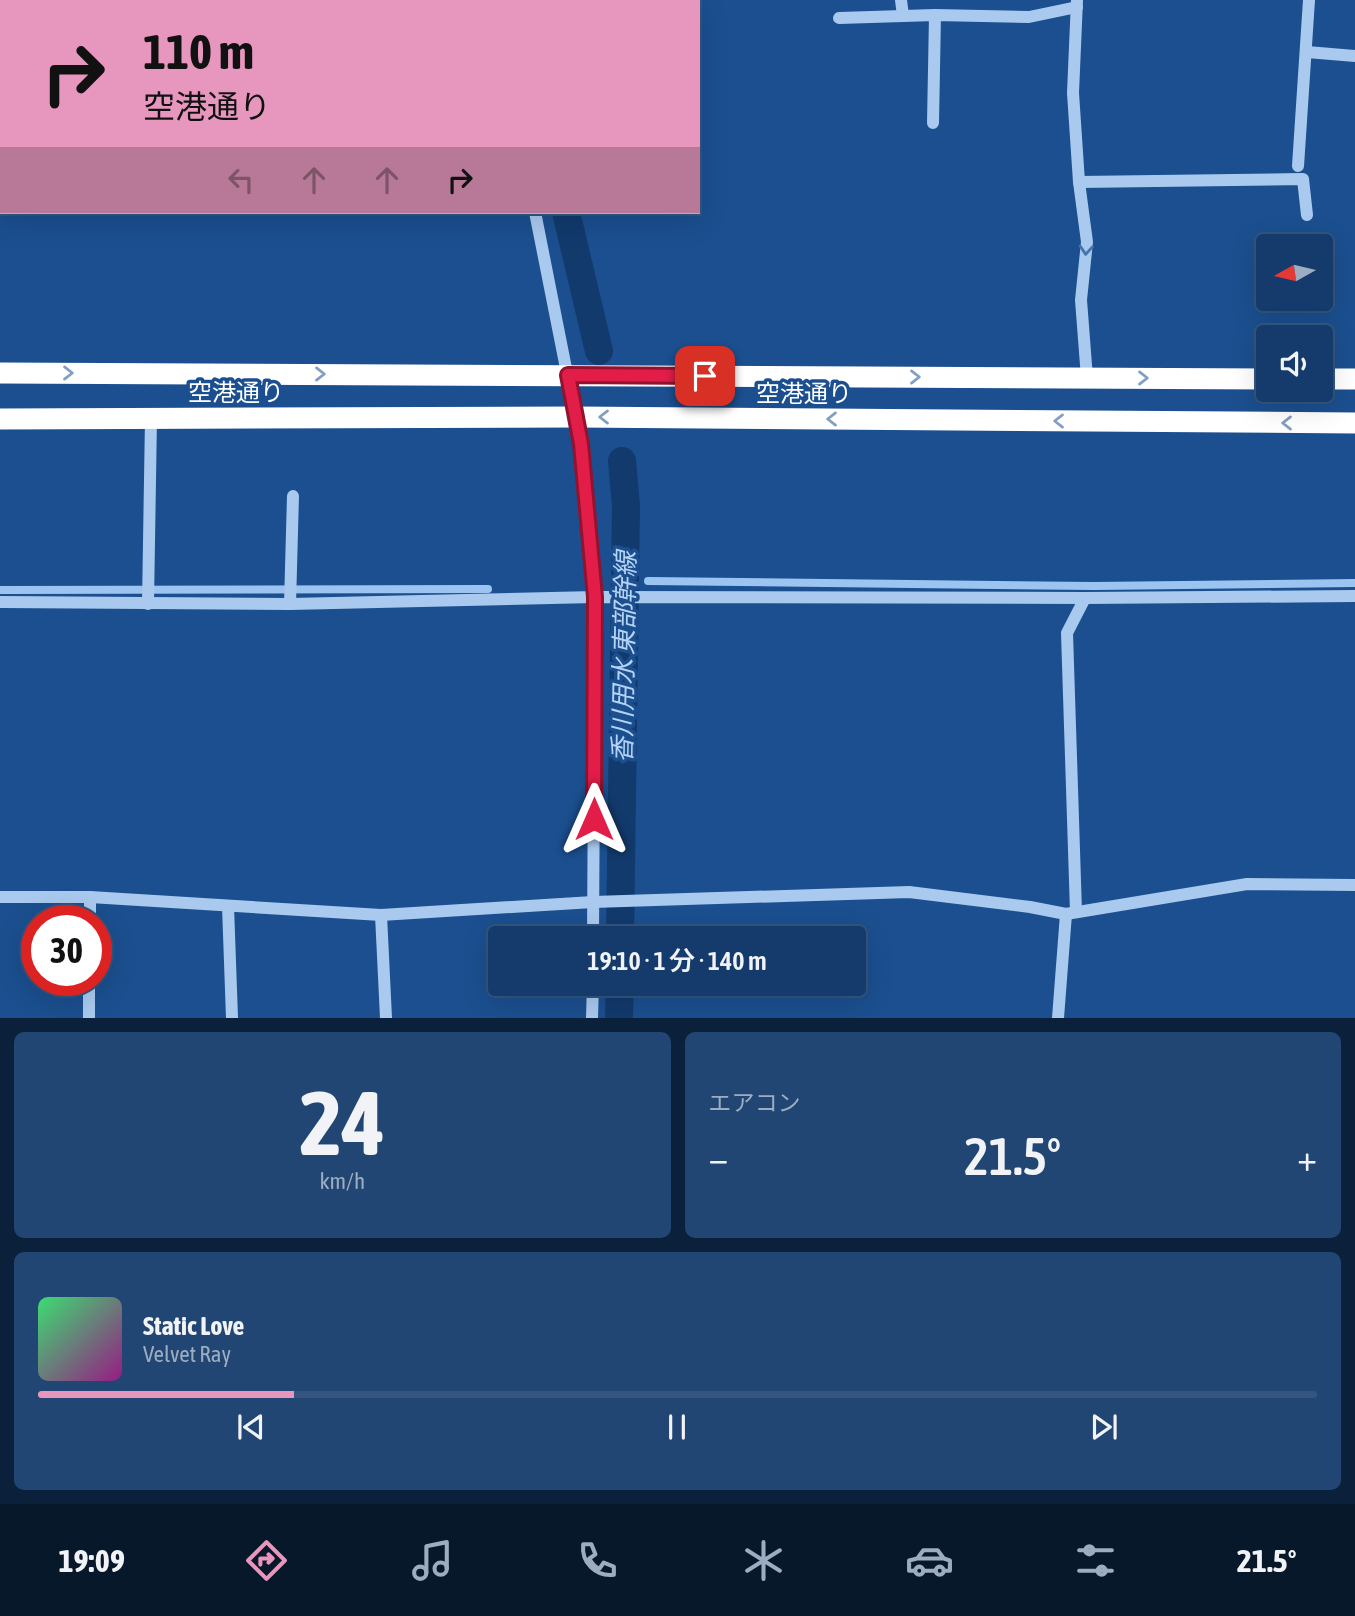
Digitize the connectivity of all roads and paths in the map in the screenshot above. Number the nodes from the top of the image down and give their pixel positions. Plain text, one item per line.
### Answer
1 (901, 0) edge
2 (1309, 0) edge
3 (1077, 4) edge
4 (935, 15) junction
5 (903, 16) junction
6 (839, 18) dead end
7 (1307, 52) junction
8 (1355, 56) edge
9 (933, 124) dead end
10 (1298, 166) dead end
11 (1080, 182) junction
12 (535, 214) edge
13 (1307, 215) dead end
14 (0, 373) edge
15 (568, 375) junction
16 (1087, 378) junction
17 (1256, 379) edge
18 (1333, 379) edge
19 (1355, 379) edge
20 (576, 417) junction
21 (151, 418) junction
22 (0, 419) edge
23 (1355, 423) edge
24 (293, 496) dead end
25 (1355, 596) edge
26 (595, 597) junction
27 (1085, 598) junction
28 (0, 602) edge
29 (290, 602) junction
30 (148, 603) junction
31 (1355, 886) edge
32 (0, 897) edge
33 (90, 897) junction
34 (593, 902) junction
35 (90, 905) edge
36 (228, 906) junction
37 (1071, 913) junction
38 (381, 915) junction
39 (593, 926) edge
40 (89, 996) edge
41 (593, 996) edge
42 (89, 1017) edge
43 (232, 1017) edge
44 (386, 1017) edge
45 (592, 1017) edge
46 (1058, 1017) edge

1 - 5 street
2 - 7 street
3 - 4 street
3 - 11 street
4 - 5 street
4 - 9 street
5 - 6 street
7 - 8 street
7 - 10 street
11 - 13 street
11 -> 16 street
12 - 15 street
14 -> 15 highway, 空港通り
15 -> 16 highway, 空港通り
15 - 20 street
16 -> 17 highway, 空港通り
18 - 19 highway
20 - 21 highway, 空港通り
23 -> 20 highway, 空港通り
20 - 26 street
21 - 22 highway, 空港通り
21 - 30 street
24 - 29 street
25 - 27 street
26 - 27 street
26 - 29 street
26 - 34 street
27 - 37 street
28 - 30 street
29 - 30 street
31 - 37 street
32 - 33 street
33 - 35 street
33 - 36 street
34 - 37 street
34 - 38 street
34 - 39 street
36 - 38 street
36 - 43 street
37 - 46 street
38 - 44 street
40 - 42 street
41 - 45 street

